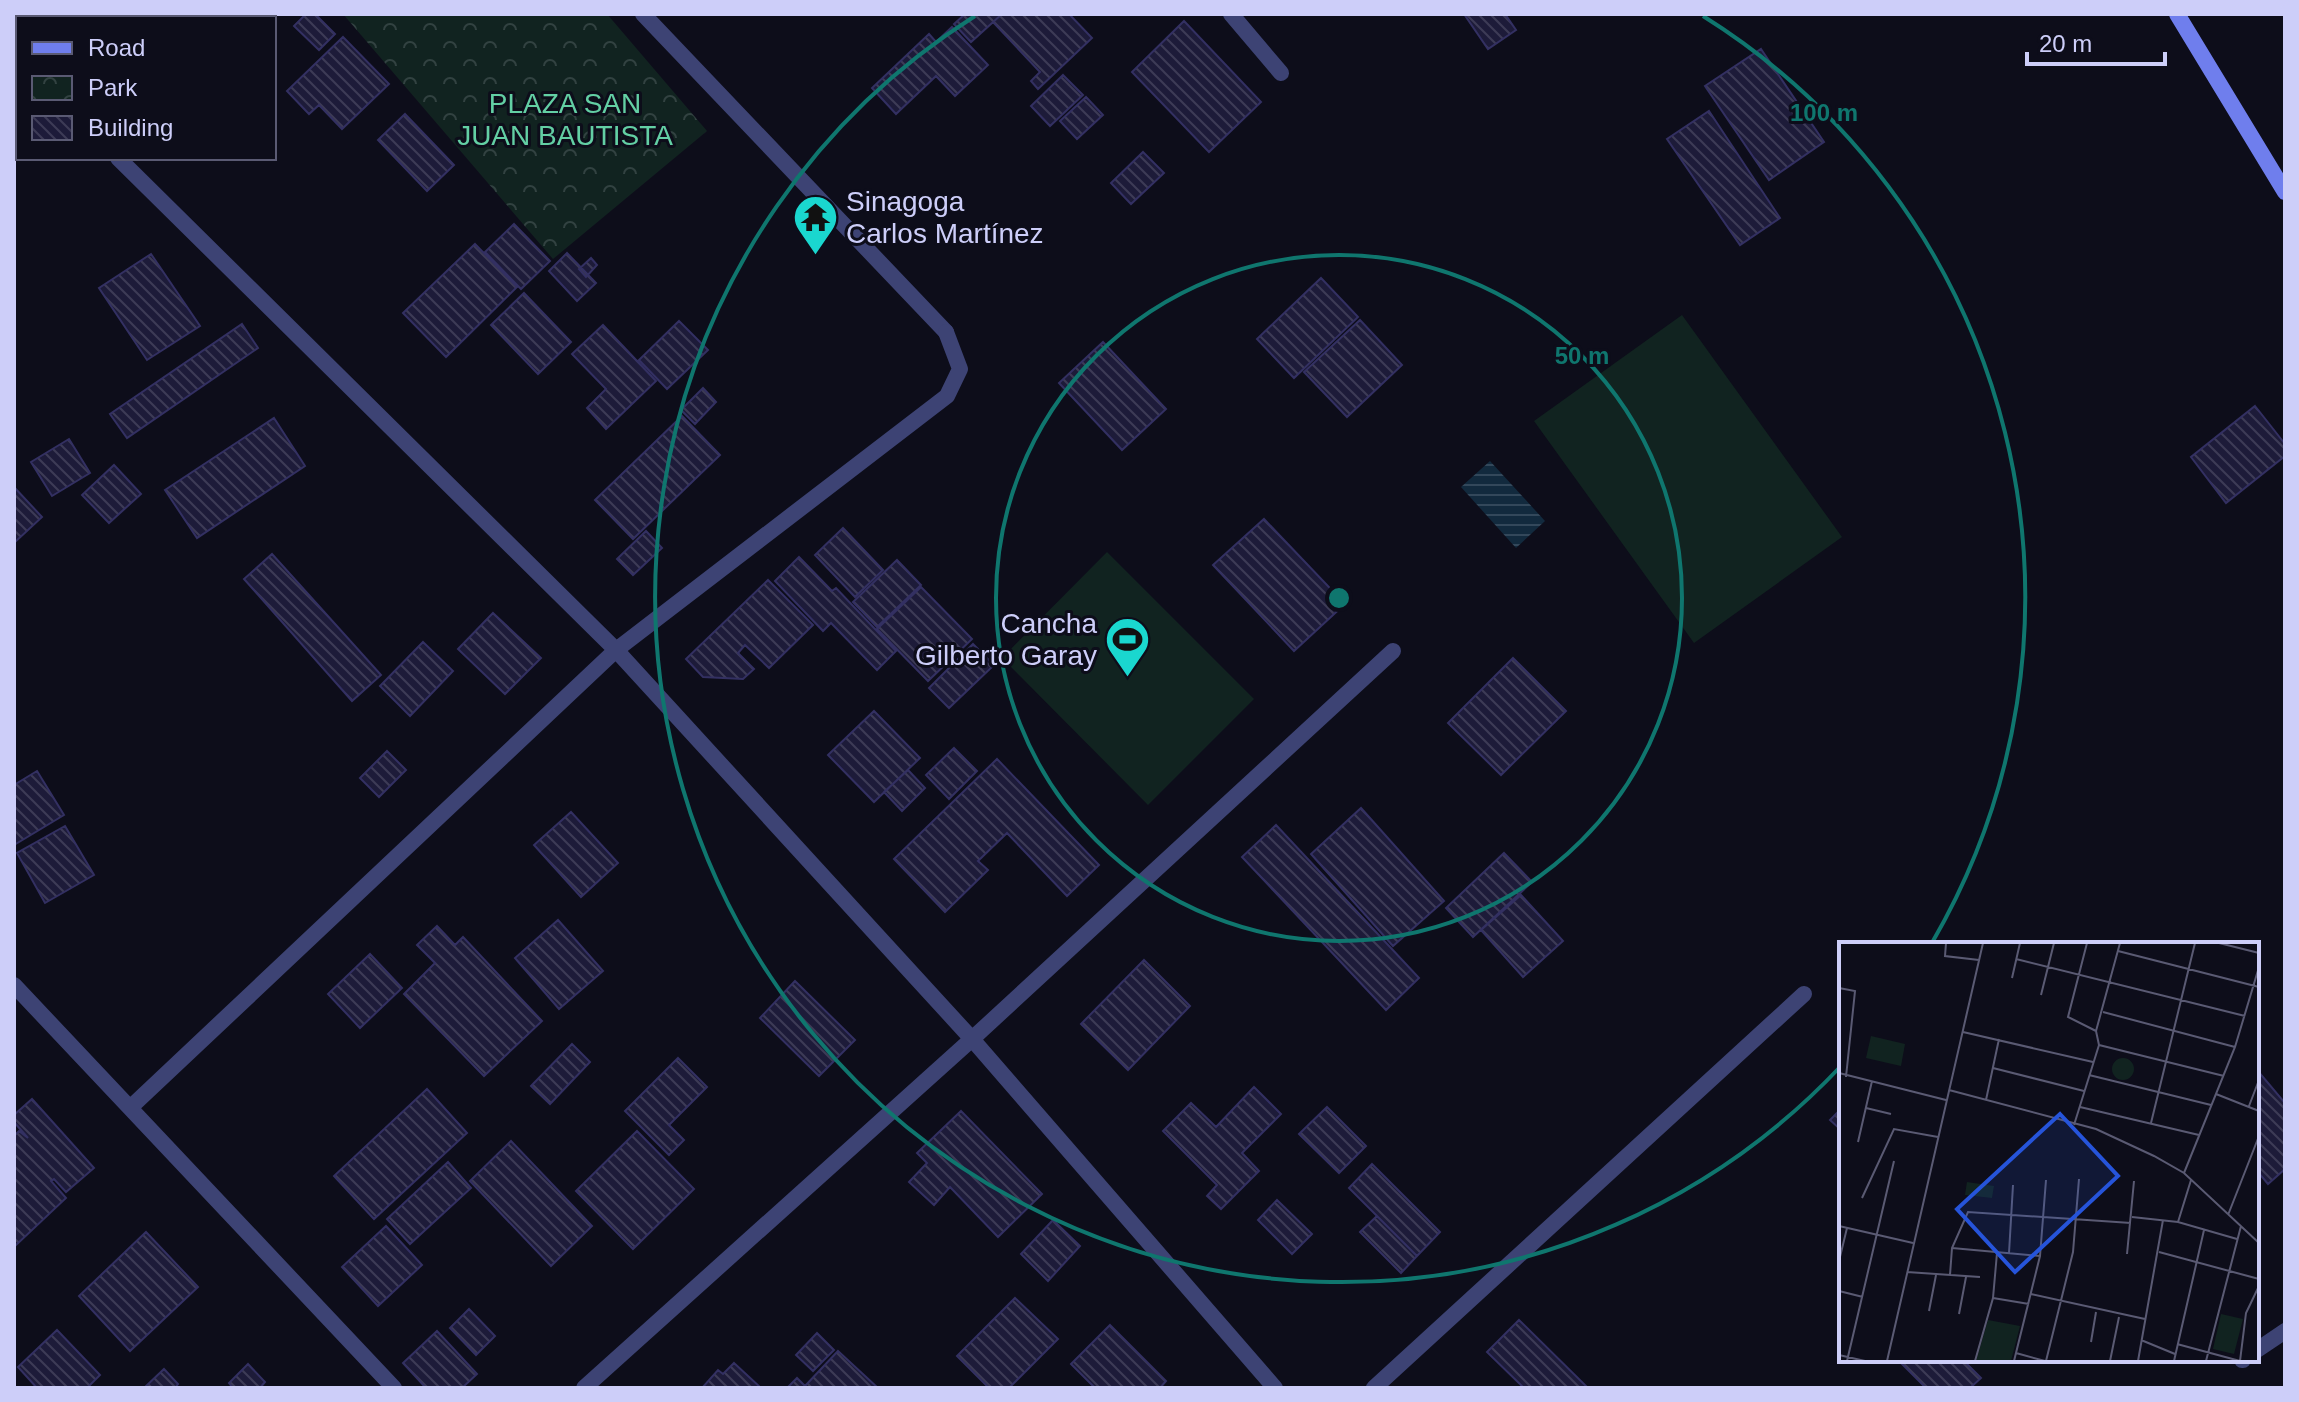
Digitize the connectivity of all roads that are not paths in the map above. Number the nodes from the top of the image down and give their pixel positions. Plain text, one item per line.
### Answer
1 (643, 14) edge
2 (1231, 14) edge
3 (2177, 14) edge
4 (1281, 73) dead end
5 (120, 160) edge
6 (2285, 192) edge
7 (616, 650) junction
8 (1393, 651) dead end
9 (14, 985) edge
10 (1804, 994) dead end
11 (972, 1039) junction
12 (132, 1106) junction
13 (2285, 1331) edge
14 (2259, 1349) edge
15 (394, 1388) edge
16 (584, 1388) edge
17 (1275, 1388) edge
18 (1374, 1388) edge

1 - 7 street
2 - 4 street
3 - 6 street
5 - 7 street
7 - 11 street
7 - 12 street
8 - 11 street
9 - 12 street
10 - 18 street
11 - 16 street
11 - 17 street
12 - 15 street
13 - 14 street

